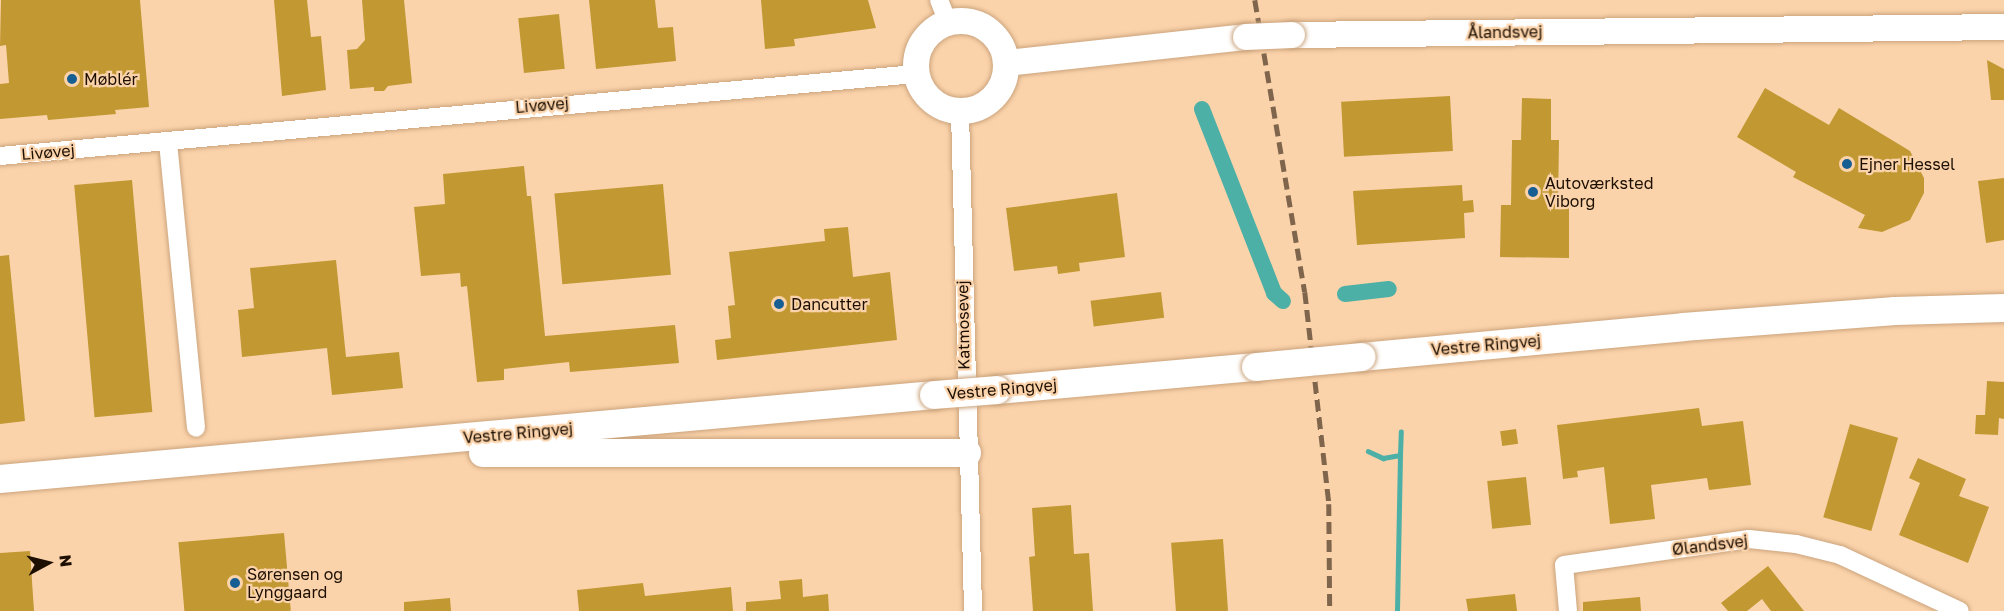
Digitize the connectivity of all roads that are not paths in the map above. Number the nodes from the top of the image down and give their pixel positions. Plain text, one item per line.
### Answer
1 (944, 11) edge
2 (2004, 27) edge
3 (1007, 63) junction
4 (916, 74) junction
5 (960, 112) junction
6 (168, 142) junction
7 (0, 156) edge
8 (2004, 308) edge
9 (196, 428) dead end
10 (398, 444) junction
11 (967, 453) junction
12 (0, 479) edge
13 (973, 611) edge
14 (1568, 611) edge
15 (1960, 611) edge

1 - 3 street
1 - 4 street
2 - 3 street, Ålandsvej, bridge
3 - 5 street
4 - 5 street
4 - 6 street, Livøvej
5 - 11 street, Katmosevej
6 - 7 street, Livøvej
6 - 9 street
8 - 10 main road, Vestre Ringvej, bridge
10 - 11 main road
10 - 12 main road, Vestre Ringvej
11 - 13 street, Katmosevej
14 - 15 street, Ølandsvej

